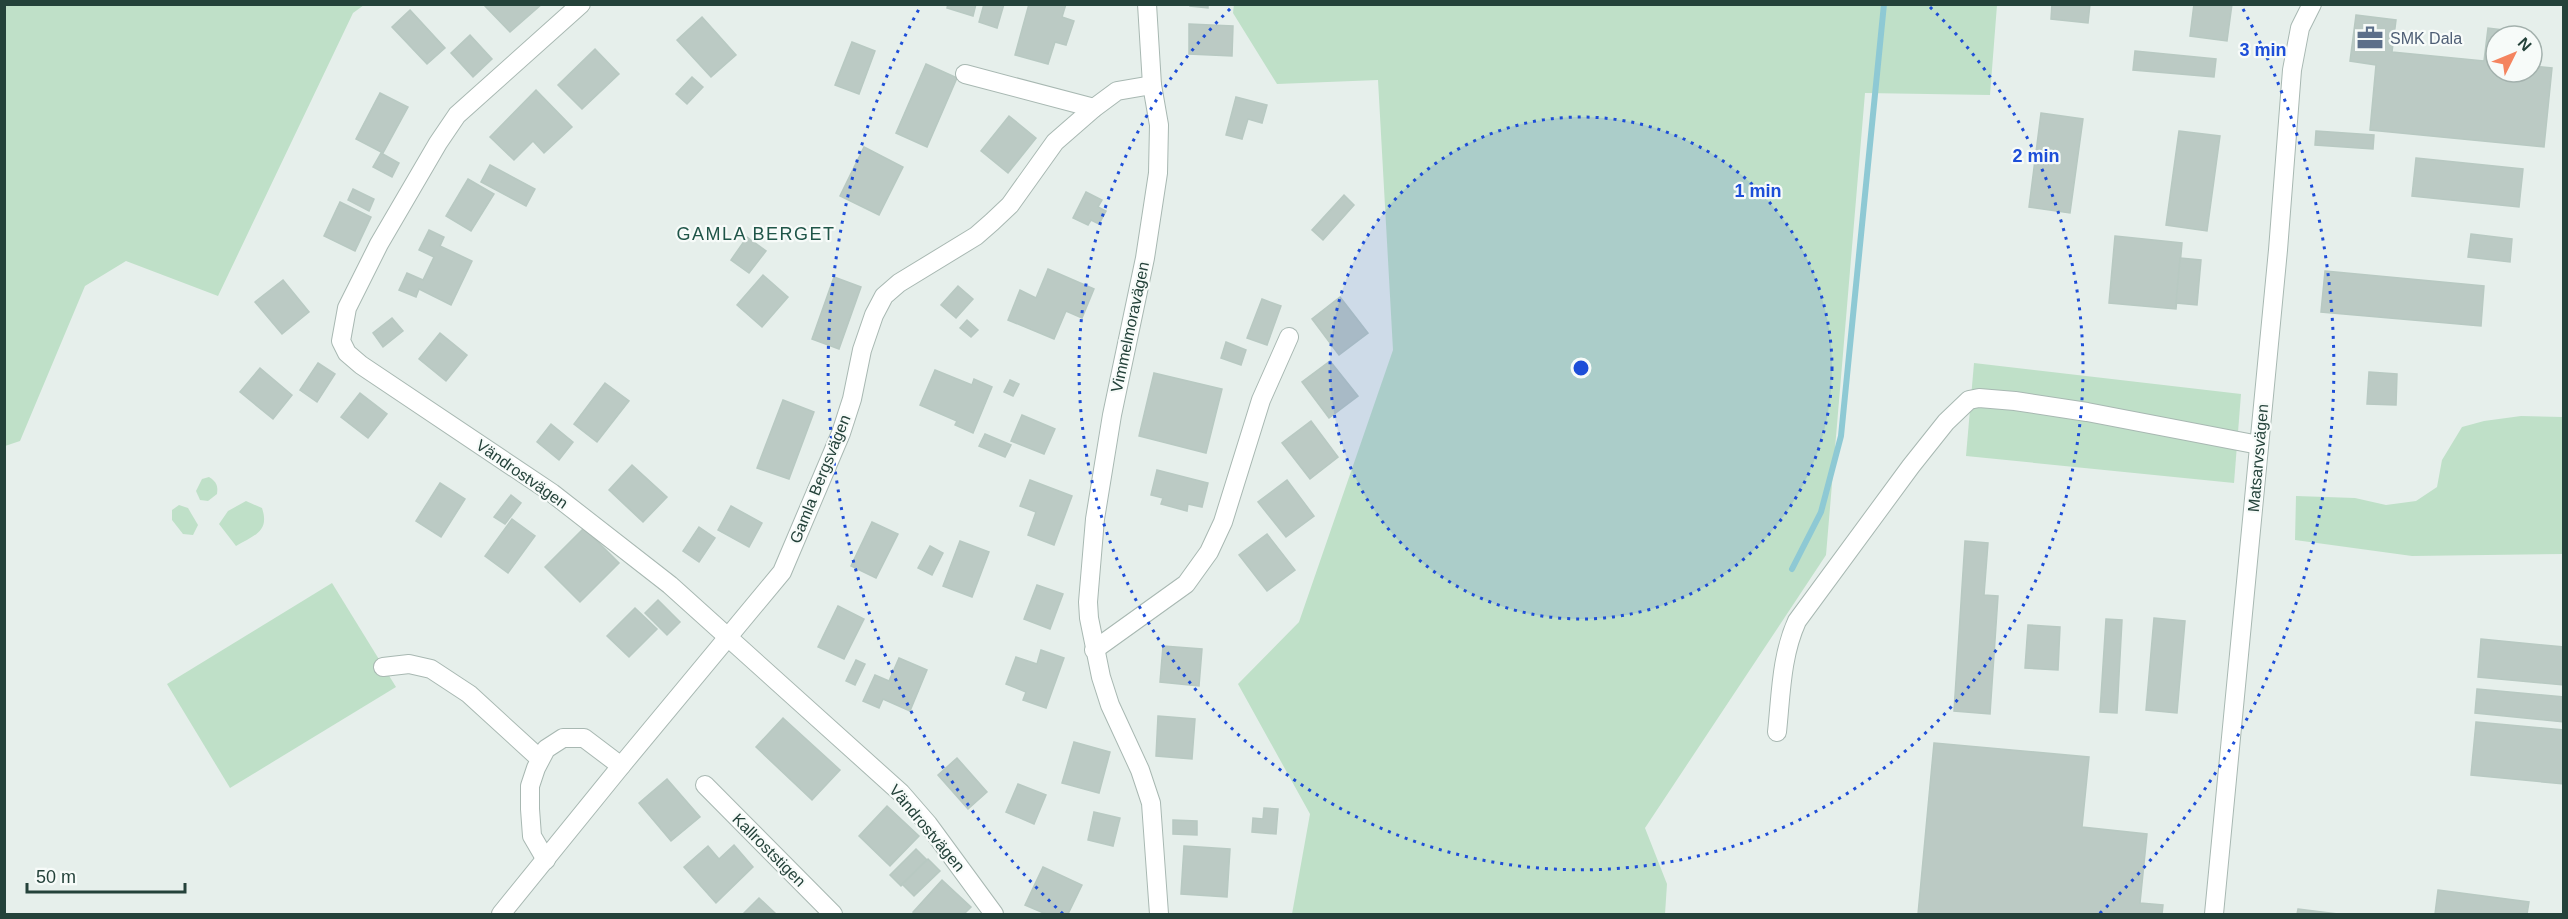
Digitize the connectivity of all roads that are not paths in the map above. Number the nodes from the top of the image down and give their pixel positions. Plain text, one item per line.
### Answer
1 (581, 4) edge
2 (1147, 4) edge
3 (2312, 4) edge
4 (965, 74) dead end
5 (1152, 85) junction
6 (1094, 108) junction
7 (1289, 337) dead end
8 (2259, 445) junction
9 (726, 637) junction
10 (1094, 650) junction
11 (384, 667) dead end
12 (1777, 732) dead end
13 (540, 759) junction
14 (621, 766) junction
15 (705, 786) dead end
16 (546, 860) junction
17 (501, 915) edge
18 (833, 915) edge
19 (994, 915) edge
20 (1159, 915) edge
21 (2214, 915) edge

1 - 9 street, Vändrostvägen
2 - 5 street, Vimmelmoravägen
3 - 8 street, Matsarvsvägen
4 - 6 street
5 - 6 street, Gamla Bergsvägen
5 - 10 street, Vimmelmoravägen
6 - 9 street, Gamla Bergsvägen
7 - 10 street
8 - 12 street
8 - 21 street, Matsarvsvägen
9 - 14 street, Gamla Bergsvägen
9 - 19 street, Vändrostvägen
10 - 20 street, Vimmelmoravägen
11 - 13 street
13 - 14 street
13 - 16 street
14 - 16 street, Gamla Bergsvägen
15 - 18 street, Kallroststigen
16 - 17 street, Gamla Bergsvägen

